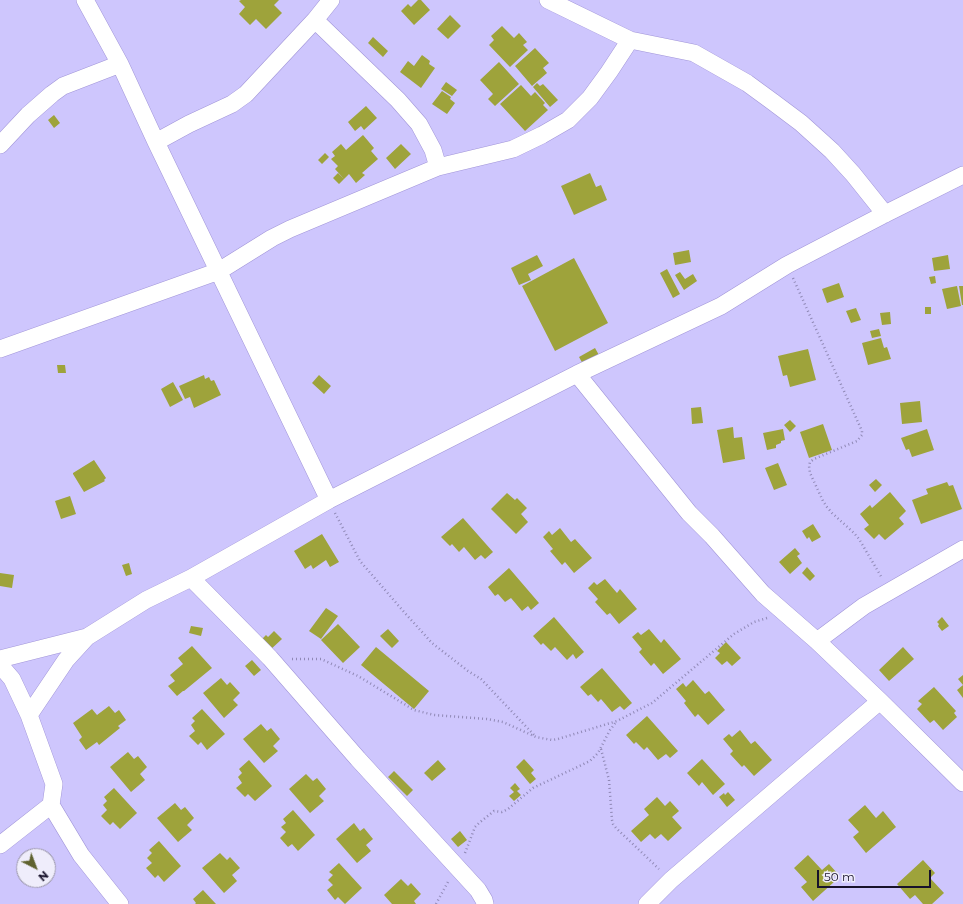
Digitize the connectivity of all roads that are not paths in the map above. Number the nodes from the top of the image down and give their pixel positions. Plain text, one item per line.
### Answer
1 (85, 0) edge
2 (331, 0) edge
3 (548, 0) edge
4 (315, 20) junction
5 (630, 40) junction
6 (120, 64) junction
7 (156, 142) junction
8 (0, 145) edge
9 (438, 167) junction
10 (963, 175) edge
11 (885, 214) junction
12 (219, 271) junction
13 (0, 349) edge
14 (577, 374) junction
15 (329, 500) junction
16 (963, 550) edge
17 (191, 578) junction
18 (86, 637) junction
19 (817, 641) junction
20 (0, 659) edge
21 (0, 665) edge
22 (880, 701) junction
23 (29, 715) junction
24 (963, 783) edge
25 (51, 805) junction
26 (0, 845) edge
27 (120, 904) edge
28 (485, 904) edge
29 (647, 904) edge

1 - 6 street
2 - 4 street
3 - 5 street
4 - 7 street
4 - 9 street
5 - 9 street
5 - 11 street
6 - 7 street
6 - 8 street
7 - 12 street
9 - 12 street
10 - 11 street
11 - 14 street
12 - 13 street
12 - 15 street
14 - 15 street
14 - 19 street
15 - 17 street
16 - 19 street
17 - 18 street
17 - 28 street
18 - 20 street
18 - 23 street
19 - 22 street
21 - 23 street
22 - 24 street
22 - 29 street
23 - 25 street
25 - 26 street
25 - 27 street

